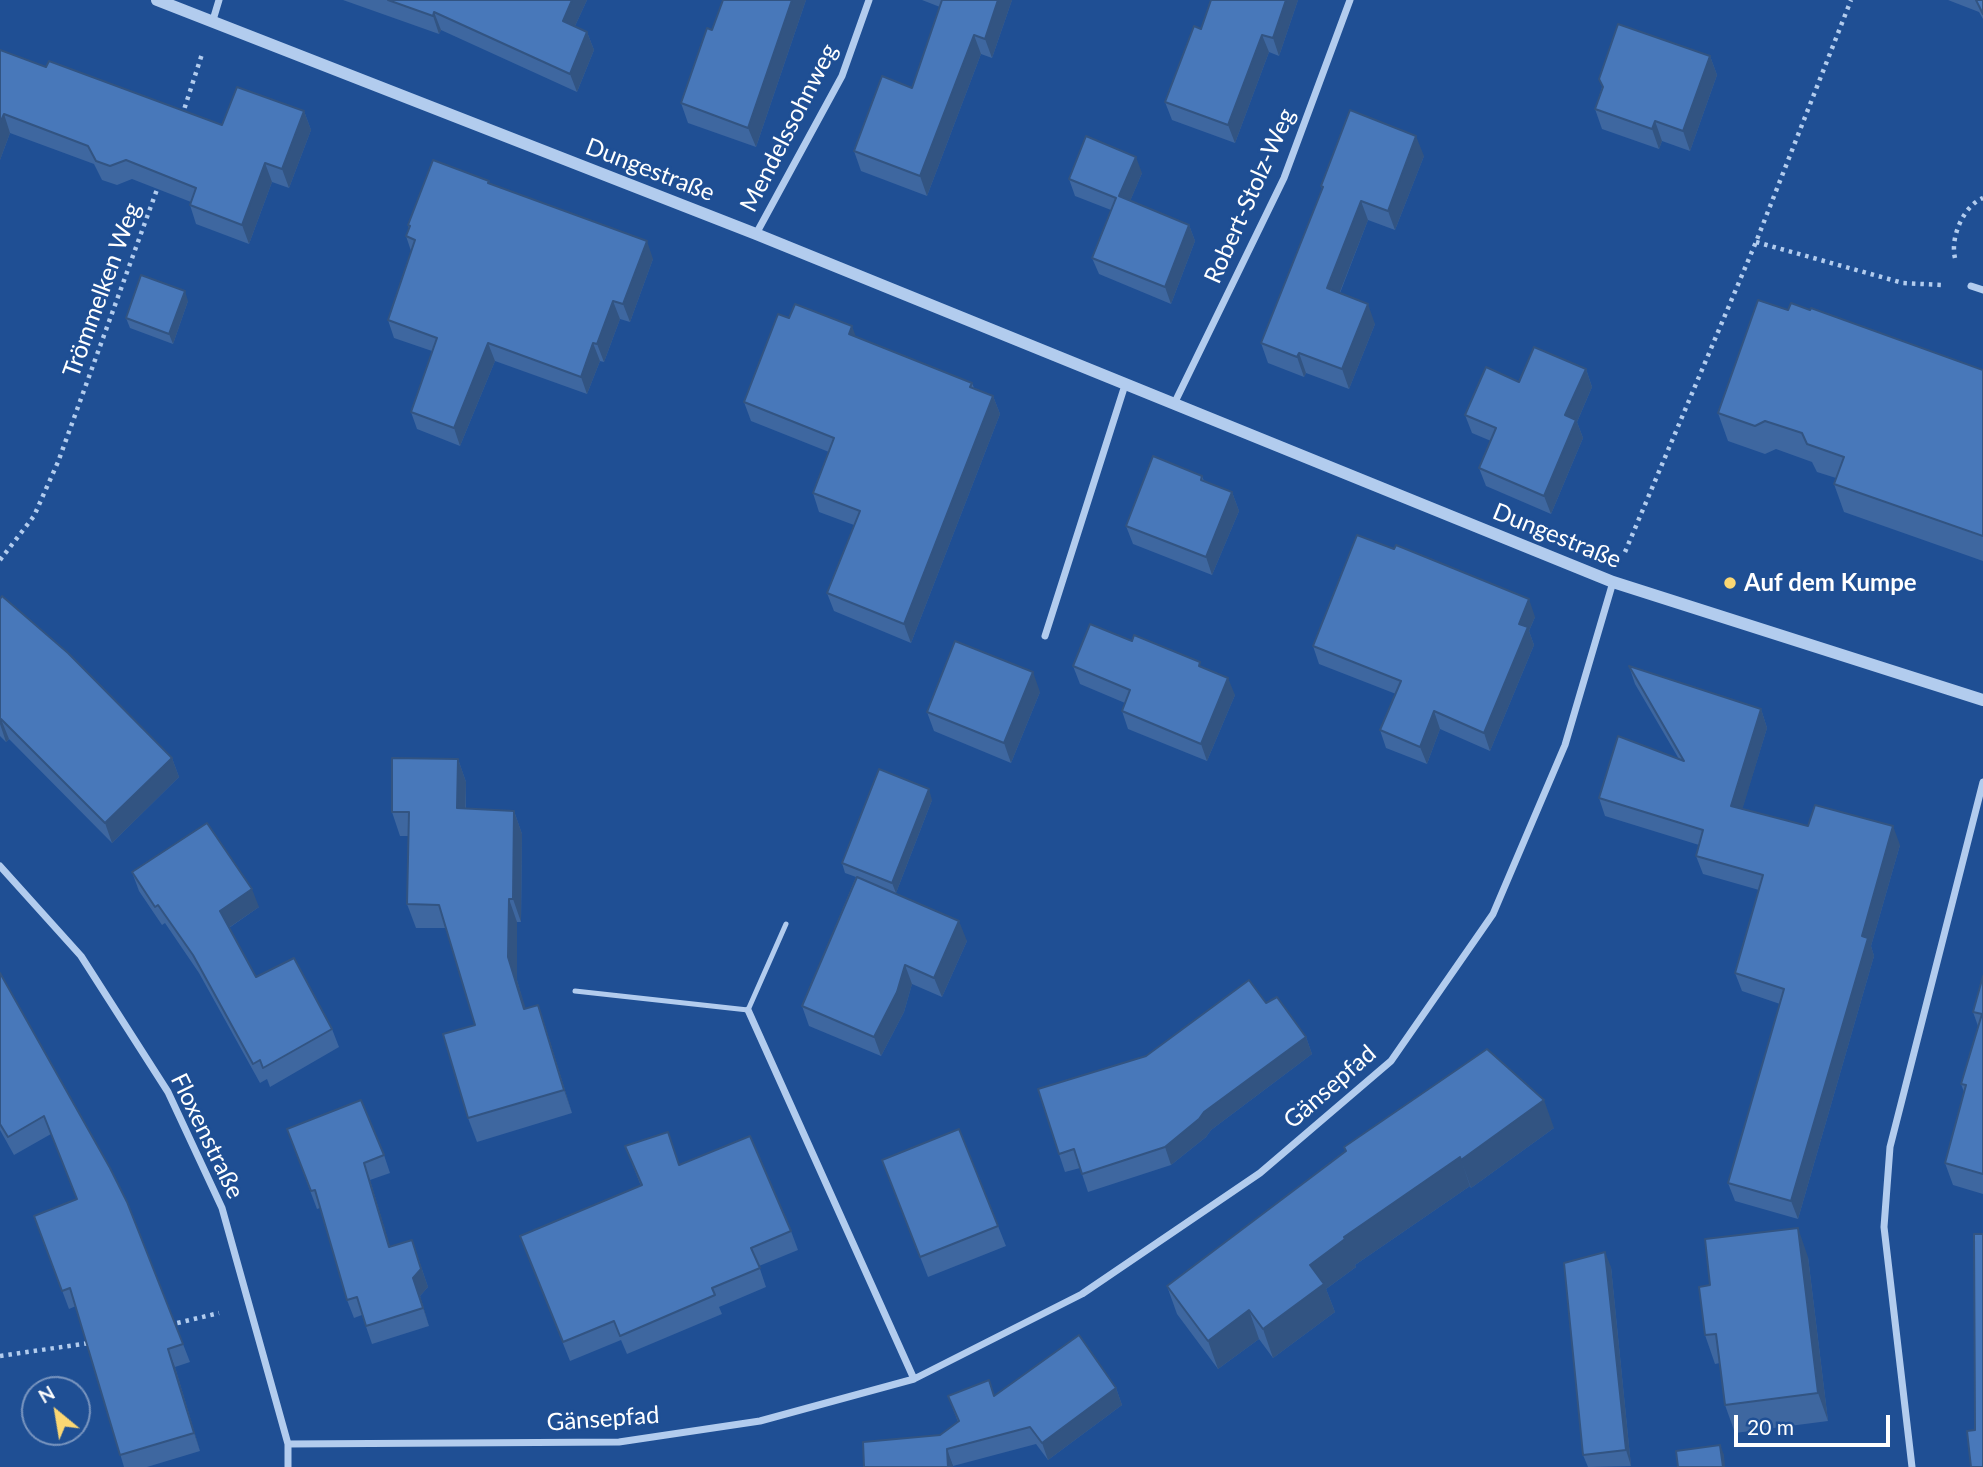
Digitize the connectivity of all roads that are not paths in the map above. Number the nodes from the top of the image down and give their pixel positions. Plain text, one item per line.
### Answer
1 (157, 0) edge
2 (219, 0) edge
3 (869, 0) edge
4 (1350, 0) edge
5 (213, 20) junction
6 (756, 234) junction
7 (1971, 286) road end
8 (1983, 290) edge
9 (1125, 385) junction
10 (1174, 404) junction
11 (1613, 582) junction
12 (1045, 636) dead end
13 (1983, 700) edge
14 (1983, 782) edge
15 (0, 866) edge
16 (786, 924) dead end
17 (575, 991) dead end
18 (748, 1010) junction
19 (914, 1379) junction
20 (288, 1444) junction
21 (288, 1467) edge
22 (1912, 1467) edge

1 - 5 street, Dungestraße
2 - 5 street
3 - 6 street, Mendelssohnweg
4 - 10 street, Robert-Stolz-Weg
5 - 6 street, Dungestraße
6 - 9 street, Dungestraße
7 - 8 street
9 - 10 street, Dungestraße
9 - 12 street
10 - 11 street, Dungestraße
11 - 13 street, Dungestraße
11 - 19 street, Gänsepfad
14 - 22 street
15 - 20 street, Floxenstraße
16 - 18 lane
17 - 18 lane
18 - 19 street
19 - 20 street, Gänsepfad
20 - 21 street, Floxenstraße

